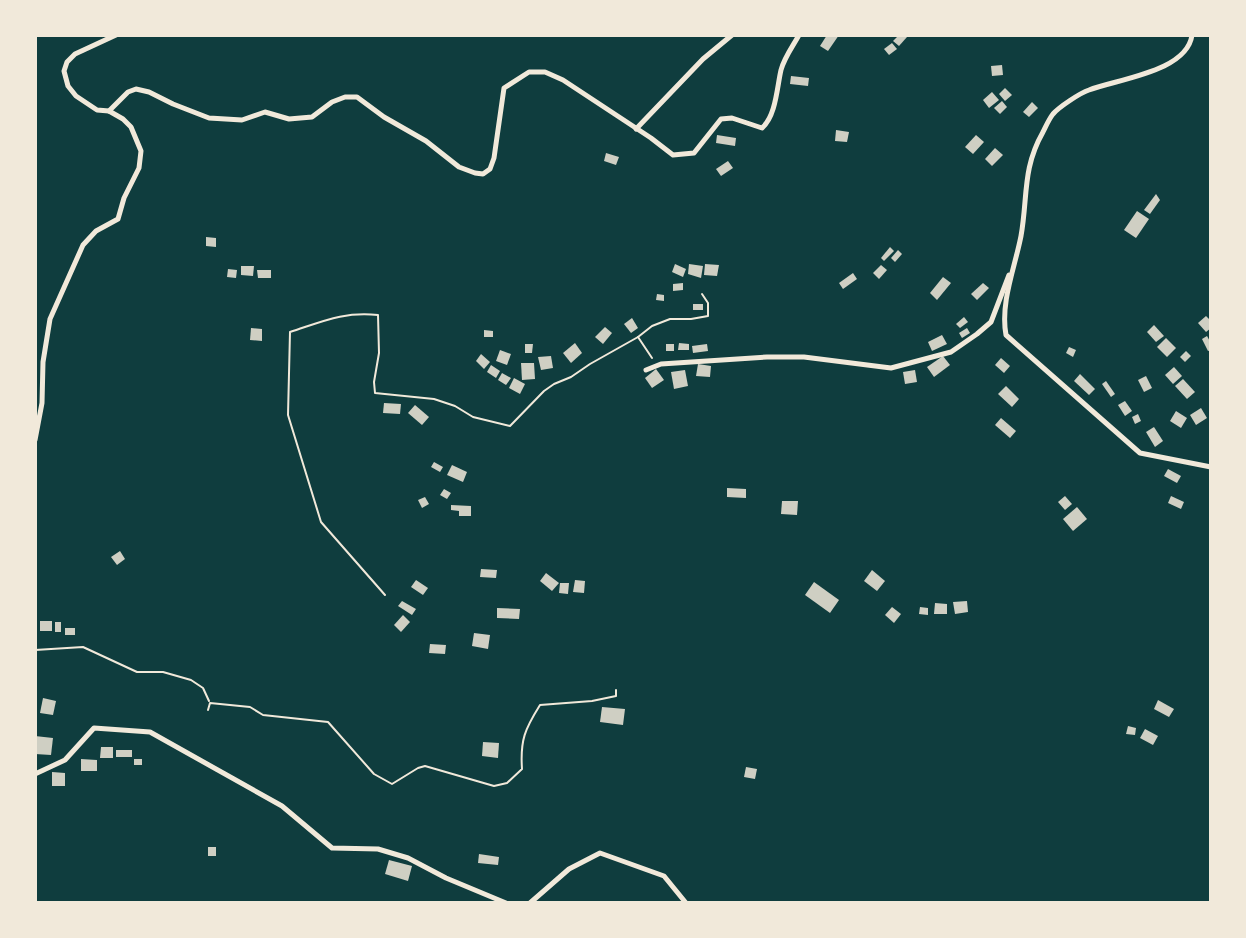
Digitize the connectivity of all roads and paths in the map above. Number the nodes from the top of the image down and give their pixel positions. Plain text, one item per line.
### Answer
1 (116, 35) edge
2 (732, 35) edge
3 (799, 35) edge
4 (1192, 35) edge
5 (109, 111) junction
6 (636, 129) junction
7 (1013, 265) junction
8 (702, 294) dead end
9 (638, 337) junction
10 (656, 365) junction
11 (646, 370) dead end
12 (35, 440) edge
13 (1211, 467) edge
14 (385, 595) dead end
15 (35, 650) edge
16 (616, 690) dead end
17 (210, 703) junction
18 (208, 710) dead end
19 (35, 774) edge
20 (506, 903) edge
21 (530, 903) edge
22 (686, 903) edge

1 - 5 street
2 - 6 street
3 - 6 street
4 - 7 street
5 - 6 street
5 - 12 street
7 - 10 street
7 - 13 street
8 - 9 path
9 - 10 path
9 - 14 path
10 - 11 street
15 - 17 path
16 - 17 path
17 - 18 path
19 - 20 street
21 - 22 street

